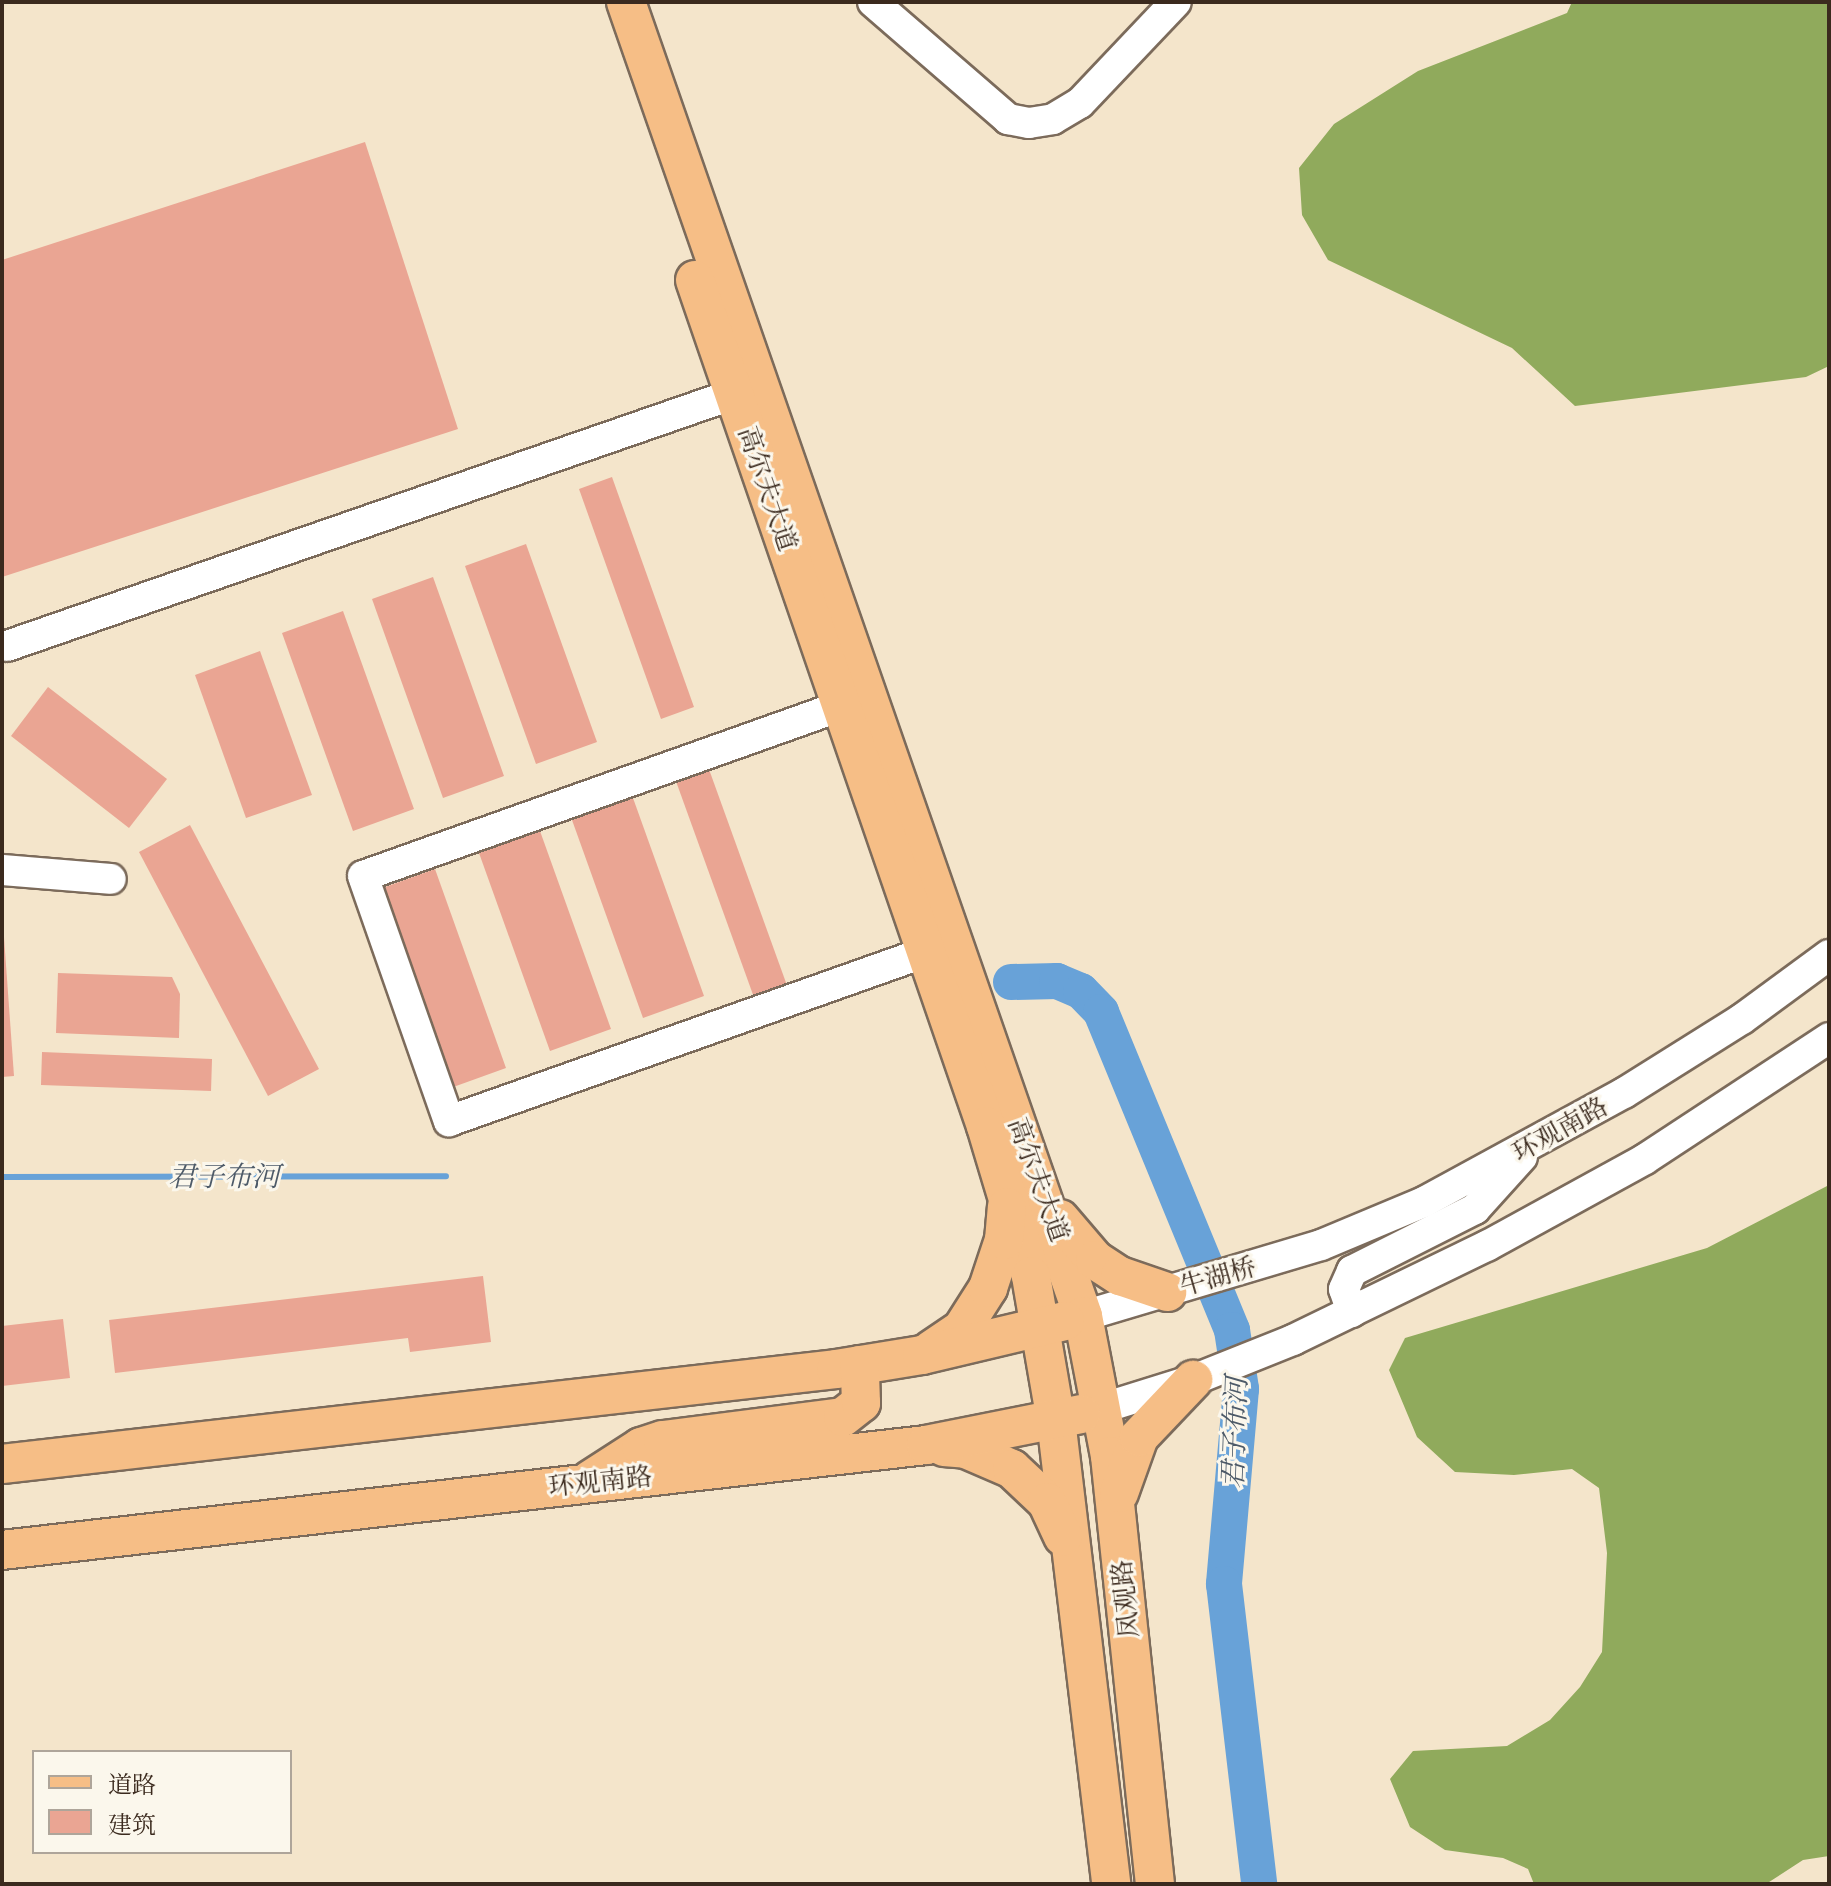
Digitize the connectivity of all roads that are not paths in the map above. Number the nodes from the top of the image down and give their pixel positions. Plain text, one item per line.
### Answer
1 (599, 2) edge
2 (626, 2) edge
3 (873, 2) edge
4 (1176, 2) edge
5 (734, 394) junction
6 (7, 646) dead end
7 (841, 706) junction
8 (2, 870) edge
9 (111, 879) dead end
10 (1829, 955) edge
11 (941, 965) junction
12 (1829, 1038) edge
13 (1531, 1147) junction
14 (1021, 1181) junction
15 (1268, 1263) joint
16 (1167, 1292) junction
17 (1352, 1312) junction
18 (1083, 1316) junction
19 (1042, 1327) junction
20 (922, 1355) junction
21 (860, 1365) junction
22 (1193, 1380) junction
23 (1103, 1408) junction
24 (1056, 1420) junction
25 (926, 1445) junction
26 (2, 1464) edge
27 (584, 1484) junction
28 (1117, 1516) junction
29 (2, 1550) edge
30 (1073, 1571) junction
31 (1111, 1884) edge
32 (1155, 1884) edge

1 - 5 main road, 高尔夫大道
2 - 11 main road, 高尔夫大道
3 - 4 street
5 - 6 street
5 - 7 main road, 高尔夫大道
7 - 11 main road, 高尔夫大道
7 - 11 street
8 - 9 street
10 - 13 street, 环观南路
11 - 14 main road, 高尔夫大道
12 - 17 street
13 - 15 street, 环观南路
13 - 17 street
14 - 16 main road
14 - 18 main road, 高尔夫大道
14 - 19 main road, 高尔夫大道
14 - 20 main road
15 - 16 street, 牛湖桥
16 - 18 street
17 - 22 street
18 - 19 main road
18 - 23 main road, 凤观路
19 - 20 main road
19 - 24 main road, 凤观路
20 - 21 main road
21 - 26 main road
21 - 27 main road
22 - 23 street, 环观南路
22 - 28 main road
23 - 24 main road, 环观南路
23 - 28 main road, 凤观路
24 - 25 main road, 环观南路
24 - 30 main road, 凤观路
25 - 27 main road, 环观南路
25 - 30 main road
27 - 29 main road, 环观南路
28 - 32 main road, 凤观路
30 - 31 main road, 凤观路

